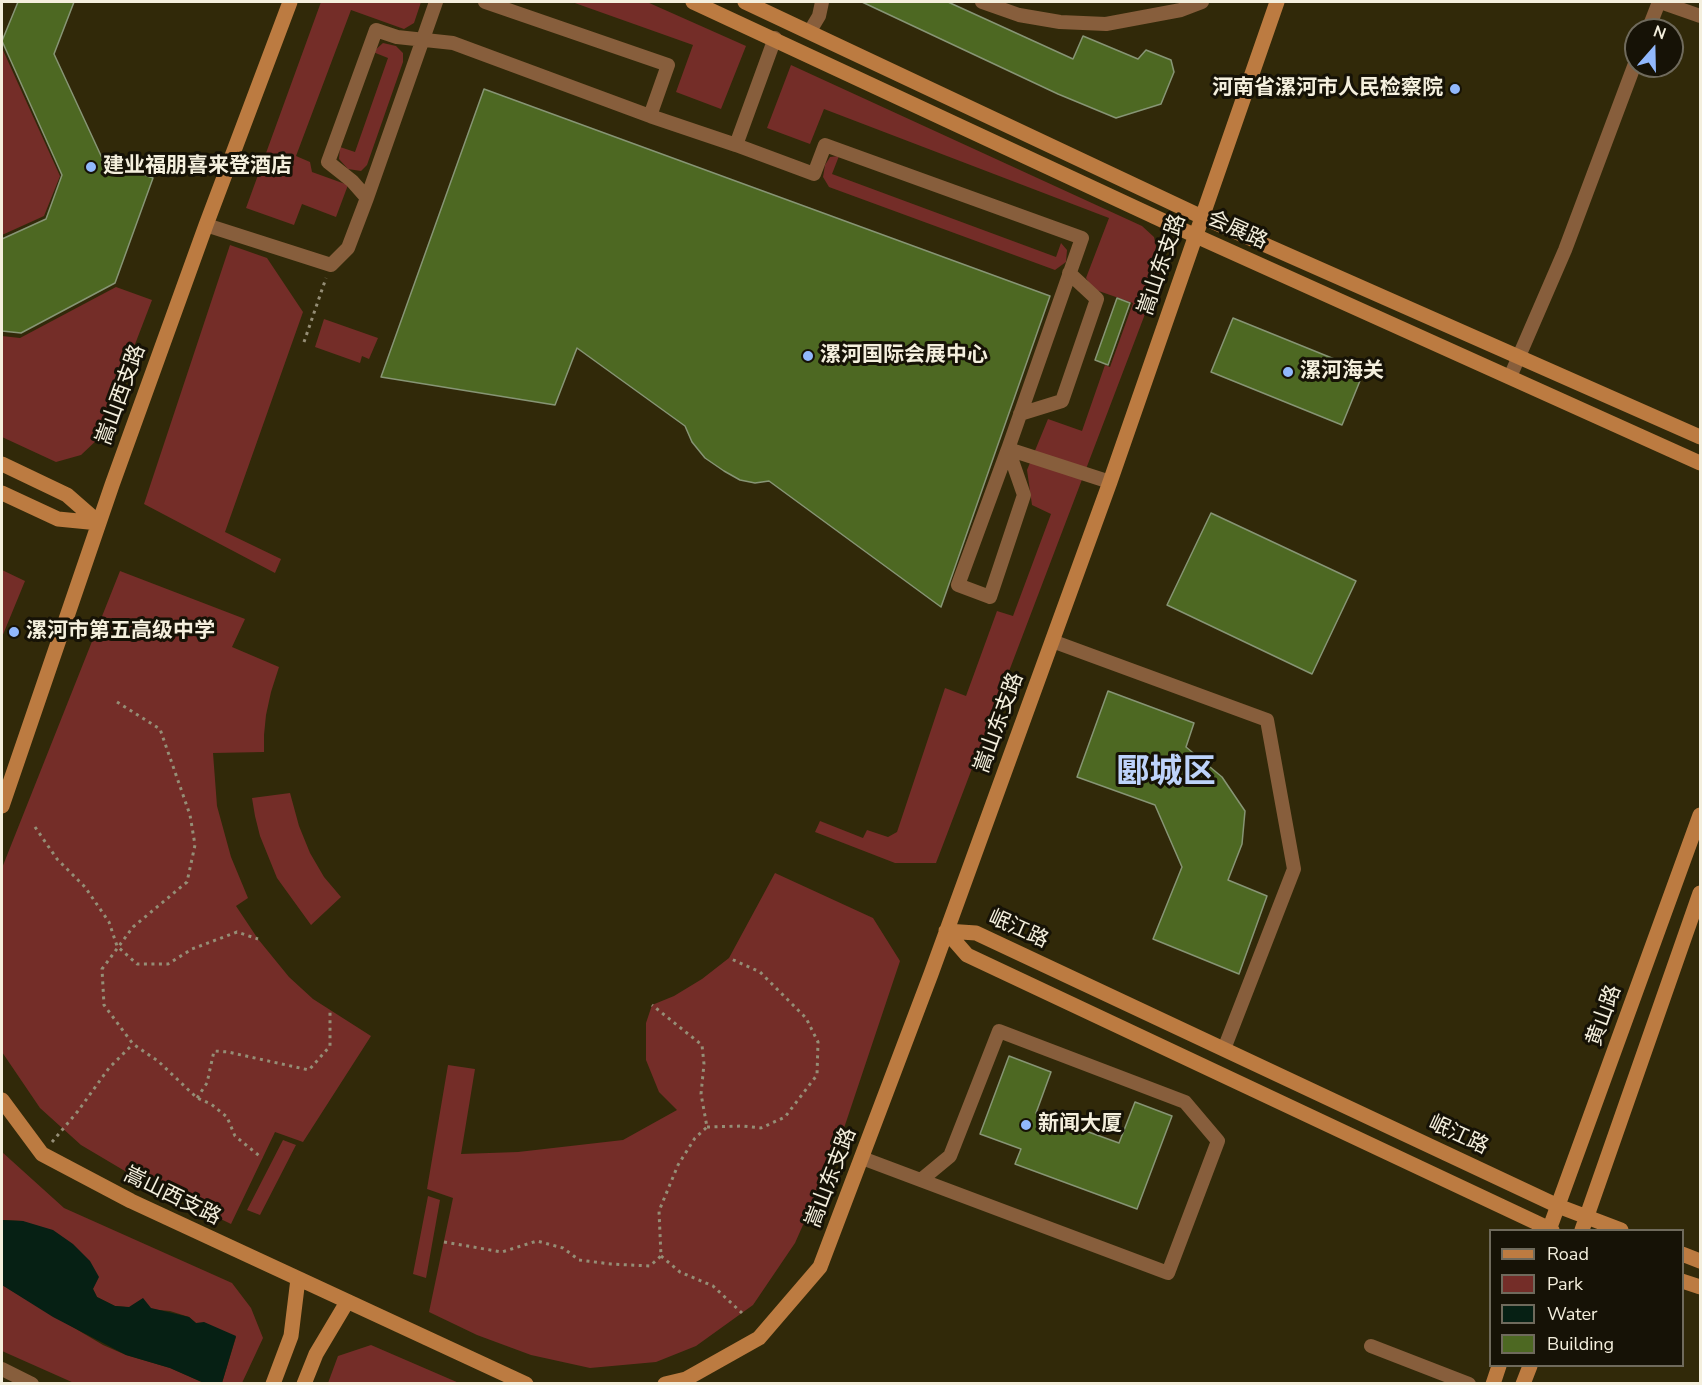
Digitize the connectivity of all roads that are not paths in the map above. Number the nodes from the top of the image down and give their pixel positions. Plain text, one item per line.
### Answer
1 (290, 2) edge
2 (436, 2) edge
3 (485, 2) edge
4 (693, 2) edge
5 (745, 2) edge
6 (822, 2) edge
7 (982, 2) edge
8 (1202, 2) edge
9 (1277, 2) edge
10 (1659, 2) edge
11 (1701, 16) edge
12 (783, 18) junction
13 (1653, 18) edge
14 (810, 31) junction
15 (775, 38) junction
16 (422, 40) junction
17 (1630, 78) edge
18 (650, 116) junction
19 (736, 145) junction
20 (367, 198) junction
21 (1202, 217) junction
22 (206, 225) junction
23 (1196, 236) junction
24 (1069, 273) junction
25 (1519, 357) junction
26 (1510, 377) junction
27 (1020, 414) junction
28 (1701, 437) edge
29 (1008, 449) junction
30 (1701, 463) edge
31 (2, 464) edge
32 (1110, 482) junction
33 (2, 492) edge
34 (99, 523) junction
35 (1052, 641) junction
36 (2, 806) edge
37 (1701, 815) edge
38 (1701, 893) edge
39 (946, 932) junction
40 (1224, 1049) junction
41 (2, 1100) edge
42 (862, 1158) junction
43 (921, 1180) junction
44 (1558, 1206) junction
45 (1584, 1224) edge
46 (1548, 1229) edge
47 (1550, 1229) edge
48 (1615, 1229) edge
49 (1684, 1254) edge
50 (1701, 1261) edge
51 (298, 1279) junction
52 (1684, 1281) edge
53 (1701, 1287) edge
54 (348, 1302) junction
55 (1371, 1346) dead end
56 (1498, 1367) edge
57 (1529, 1367) edge
58 (2, 1370) edge
59 (32, 1383) edge
60 (273, 1383) edge
61 (304, 1383) edge
62 (526, 1383) edge
63 (665, 1383) edge
64 (1469, 1383) edge
65 (1493, 1383) edge
66 (1523, 1383) edge

1 - 22 street, 嵩山西支路
2 - 16 street
3 - 18 street
4 - 15 street, 会展路
5 - 12 street, 会展路
6 - 14 street
7 - 8 street
9 - 21 street, 嵩山东支路
10 - 11 street
10 - 13 street
12 - 14 street, 会展路
12 - 15 street
14 - 21 street, 会展路
15 - 19 street
15 - 23 street, 会展路
16 - 18 street
16 - 20 street
16 - 20 street
17 - 25 street
18 - 19 street
19 - 24 street
20 - 22 street
21 - 23 street, 嵩山东支路
21 - 25 street, 会展路
22 - 34 street, 嵩山西支路
23 - 26 street, 会展路
23 - 32 street, 嵩山东支路
24 - 27 street
24 - 27 street
25 - 26 street
25 - 28 street, 会展路
26 - 30 street, 会展路
27 - 29 street
29 - 29 street
29 - 32 street
31 - 34 street
32 - 35 street, 嵩山东支路
33 - 34 street
34 - 36 street, 嵩山西支路
35 - 39 street, 嵩山东支路
35 - 40 street
37 - 44 street, 黄山路
38 - 45 street
39 - 40 street, 岷江路
39 - 42 street, 嵩山东支路
39 - 46 street, 岷江路
40 - 44 street, 岷江路
41 - 51 street, 嵩山西支路
42 - 43 street
42 - 63 street, 嵩山东支路
43 - 43 street
44 - 45 street, 岷江路
44 - 47 street, 黄山路
45 - 48 street, 岷江路
49 - 50 street
51 - 54 street, 嵩山西支路
51 - 60 street
52 - 53 street
54 - 61 street
54 - 62 street
55 - 64 street
56 - 65 street
57 - 66 street
58 - 59 street

